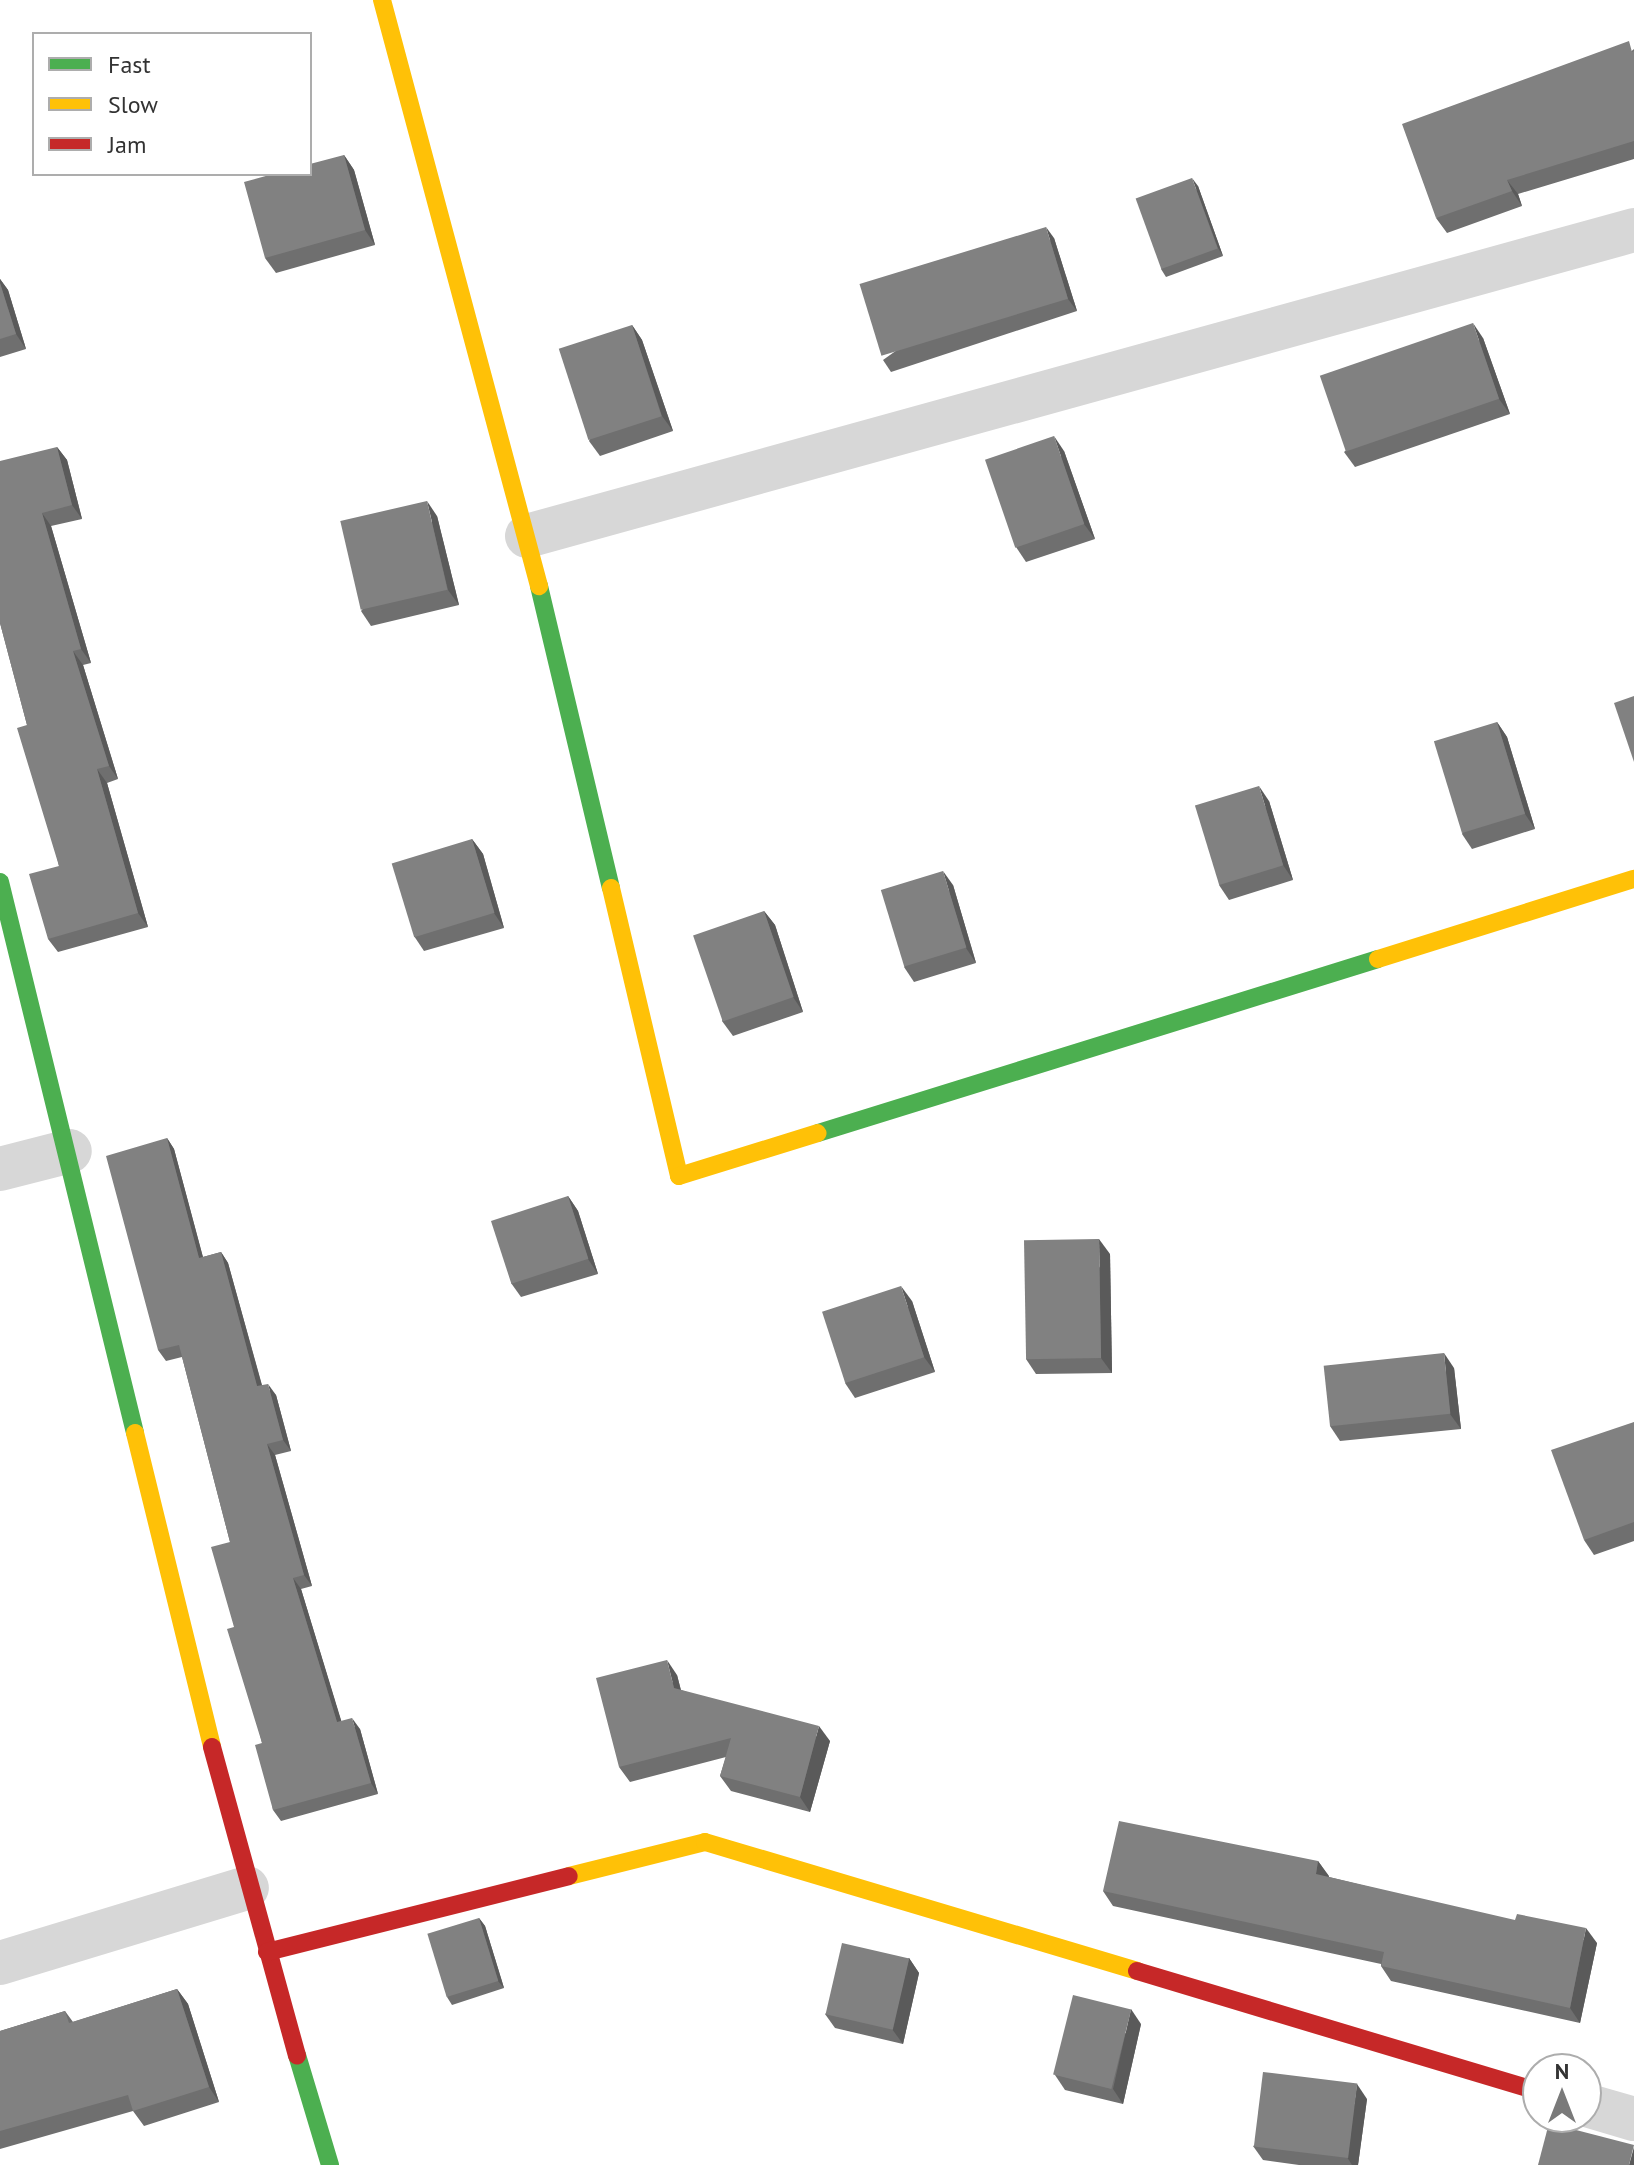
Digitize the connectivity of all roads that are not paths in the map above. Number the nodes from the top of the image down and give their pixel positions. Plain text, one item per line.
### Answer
1 (382, 0) edge
2 (1634, 230) edge
3 (527, 536) junction
4 (1634, 879) edge
5 (0, 882) edge
6 (70, 1151) junction
7 (0, 1169) edge
8 (247, 1888) junction
9 (267, 1952) junction
10 (0, 1963) edge
11 (1522, 2086) edge
12 (1602, 2110) edge
13 (1634, 2119) edge
14 (330, 2165) edge

1 - 3 street
2 - 3 street
3 - 4 street
5 - 6 street
6 - 7 street
6 - 8 street
8 - 9 street
8 - 10 street
9 - 11 street
9 - 14 street
12 - 13 street

